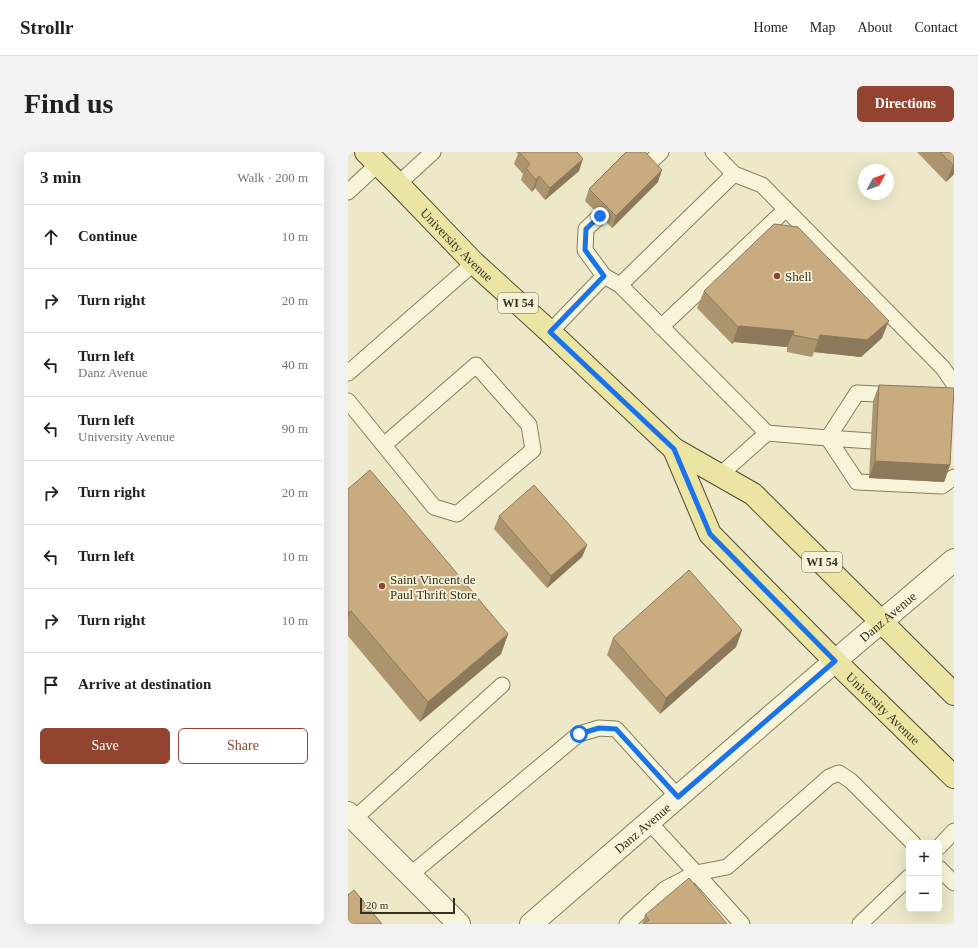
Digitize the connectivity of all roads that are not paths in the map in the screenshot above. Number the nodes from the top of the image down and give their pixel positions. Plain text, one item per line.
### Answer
1 (433, 152) edge
2 (661, 152) edge
3 (713, 152) edge
4 (372, 158) edge
5 (644, 168) edge
6 (734, 174) junction
7 (398, 184) junction
8 (348, 192) edge
9 (785, 210) junction
10 (600, 216) edge
11 (474, 263) junction
12 (604, 276) junction
13 (620, 285) junction
14 (661, 327) junction
15 (550, 332) junction
16 (348, 373) edge
17 (954, 384) edge
18 (910, 395) edge
19 (348, 400) edge
20 (767, 433) junction
21 (828, 438) junction
22 (871, 441) dead end
23 (384, 445) junction
24 (674, 449) junction
25 (720, 475) junction
26 (954, 477) edge
27 (954, 560) edge
28 (881, 622) junction
29 (835, 661) junction
30 (502, 685) dead end
31 (954, 694) edge
32 (954, 777) edge
33 (678, 797) junction
34 (351, 816) edge
35 (649, 822) junction
36 (954, 831) edge
37 (910, 840) edge
38 (942, 844) edge
39 (942, 871) edge
40 (696, 873) junction
41 (410, 875) junction
42 (906, 880) edge
43 (954, 883) edge
44 (459, 924) edge
45 (531, 924) edge
46 (626, 924) edge
47 (742, 924) edge
48 (860, 924) edge

1 - 7 lane
2 - 5 lane
3 - 6 lane
4 - 7 main road, University Avenue / WI 54
4 - 8 lane
6 - 9 lane
6 - 13 lane
7 - 11 main road, University Avenue / WI 54
9 - 14 lane
9 - 17 lane
10 - 12 lane
11 - 15 main road, University Avenue / WI 54
11 - 16 lane
12 - 13 lane
12 - 15 lane
13 - 14 lane
14 - 20 lane
15 - 24 main road, University Avenue / WI 54
18 - 21 lane
19 - 23 lane
20 - 21 lane
20 - 25 lane
21 - 22 lane
21 - 26 lane
23 - 23 lane
24 - 25 main road, University Avenue / WI 54
24 - 29 main road, University Avenue / WI 54
25 - 28 main road, University Avenue / WI 54
27 - 28 street, Danz Avenue
28 - 29 street, Danz Avenue
28 - 31 main road, University Avenue / WI 54
29 - 32 main road, University Avenue / WI 54
29 - 33 street, Danz Avenue
30 - 34 lane
33 - 35 street, Danz Avenue
33 - 41 lane
34 - 41 street
35 - 40 lane
35 - 45 street, Danz Avenue
36 - 38 lane
37 - 40 lane
39 - 43 lane
40 - 46 lane
40 - 47 lane
41 - 44 street
42 - 48 lane

